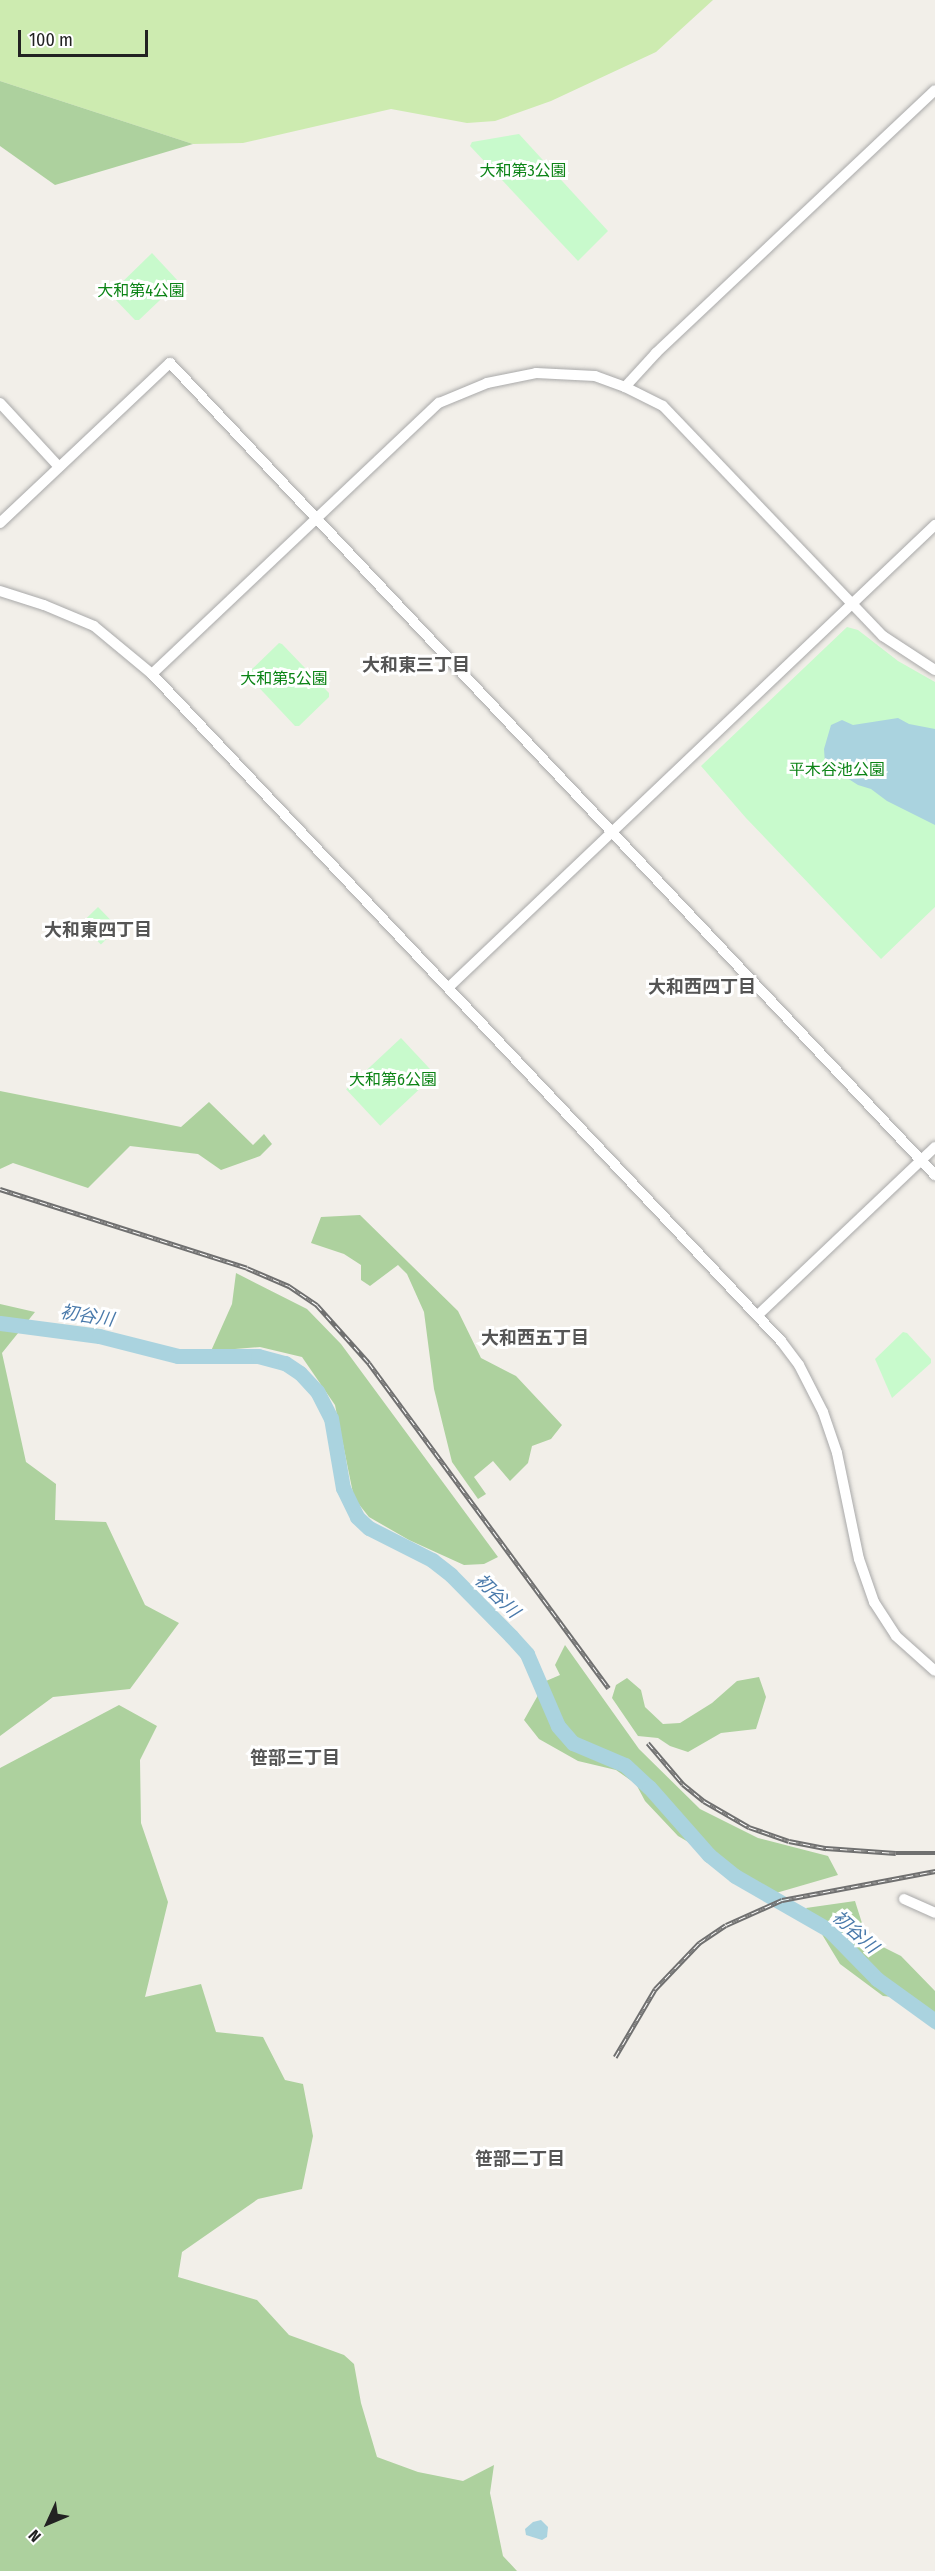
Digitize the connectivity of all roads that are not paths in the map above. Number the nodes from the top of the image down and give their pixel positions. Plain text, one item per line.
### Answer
1 (935, 90) edge
2 (625, 387) junction
3 (0, 403) edge
4 (59, 467) junction
5 (316, 519) junction
6 (0, 523) edge
7 (935, 525) edge
8 (0, 591) edge
9 (854, 604) junction
10 (935, 670) edge
11 (152, 674) junction
12 (612, 833) junction
13 (449, 987) junction
14 (935, 1147) edge
15 (921, 1160) junction
16 (935, 1175) edge
17 (758, 1315) junction
18 (935, 1671) edge
19 (904, 1899) dead end
20 (935, 1913) edge

1 - 2 street
2 - 5 street
2 - 9 street
3 - 4 street
4 - 5 street
4 - 6 street
5 - 11 street
5 - 12 street
7 - 9 street
8 - 11 street
9 - 10 street
9 - 12 street
11 - 13 street
12 - 13 street
12 - 15 street
13 - 17 street
14 - 15 street
15 - 16 street
15 - 17 street
17 - 18 street
19 - 20 street

